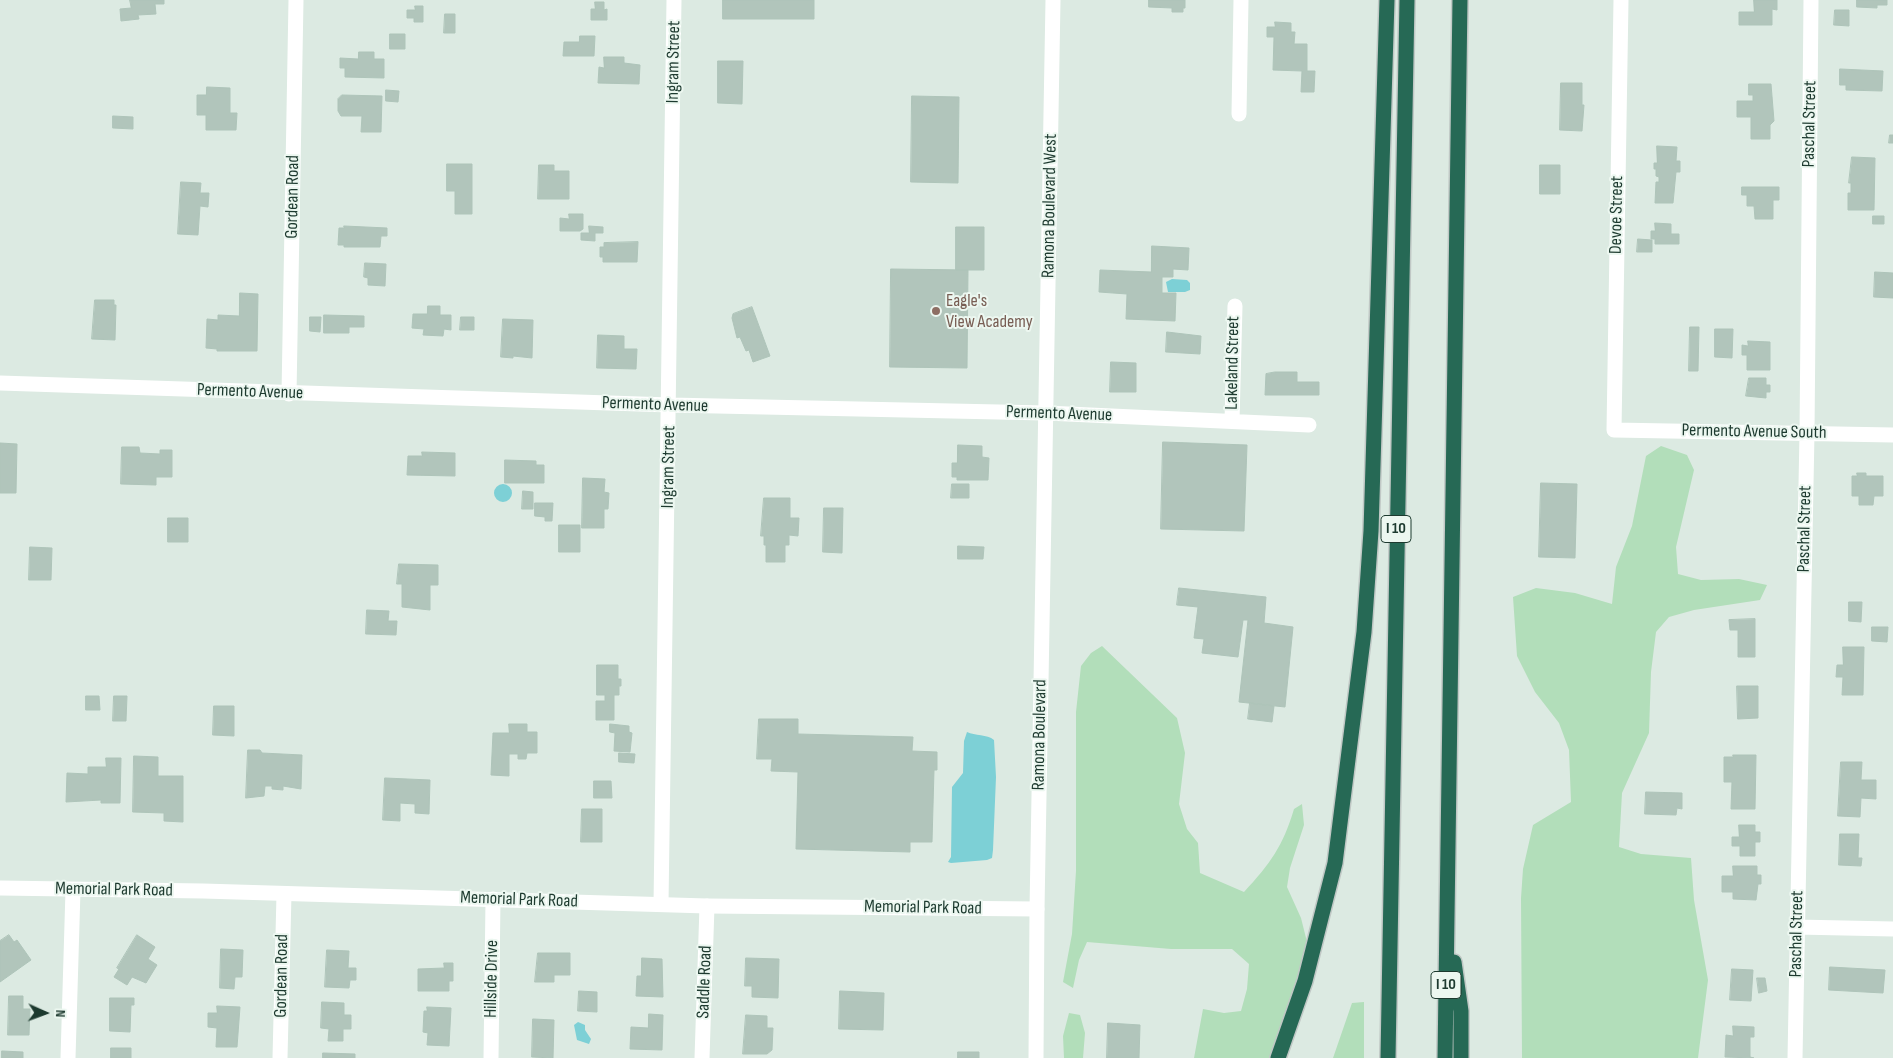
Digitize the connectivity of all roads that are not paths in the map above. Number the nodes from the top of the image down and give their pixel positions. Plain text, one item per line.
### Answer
1 (296, 0) edge
2 (674, 0) edge
3 (1053, 0) edge
4 (1241, 0) edge
5 (1387, 0) edge
6 (1407, 0) edge
7 (1460, 0) edge
8 (1621, 0) edge
9 (1811, 0) edge
10 (1239, 114) dead end
11 (1234, 306) dead end
12 (0, 383) edge
13 (288, 394) junction
14 (670, 405) junction
15 (1046, 413) junction
16 (1232, 421) junction
17 (1309, 424) dead end
18 (1614, 430) joint
19 (1807, 433) junction
20 (1893, 435) edge
21 (0, 888) edge
22 (73, 890) junction
23 (284, 894) junction
24 (493, 899) junction
25 (661, 904) junction
26 (707, 906) junction
27 (1037, 909) junction
28 (1448, 912) junction
29 (1796, 927) junction
30 (1893, 929) edge
31 (68, 1058) edge
32 (280, 1058) edge
33 (491, 1058) edge
34 (702, 1058) edge
35 (1036, 1058) edge
36 (1278, 1058) edge
37 (1388, 1058) edge
38 (1445, 1058) edge
39 (1462, 1058) edge
40 (1795, 1058) edge

1 - 13 street, Gordean Road
2 - 14 street, Ingram Street
3 - 15 street, Ramona Boulevard West
4 - 10 street
5 - 36 highway
6 - 37 highway, I 10
7 - 28 highway, I 10
8 - 18 street, Devoe Street
9 - 19 street, Paschal Street
11 - 16 street, Lakeland Street
12 - 13 street, Permento Avenue
13 - 14 street, Permento Avenue
14 - 15 street, Permento Avenue
14 - 25 street, Ingram Street
15 - 16 street, Permento Avenue
15 - 27 street, Ramona Boulevard
16 - 17 street, Permento Avenue
18 - 19 street, Permento Avenue South
19 - 20 street, Permento Avenue South
19 - 29 street, Paschal Street
21 - 22 street, Memorial Park Road
22 - 23 street, Memorial Park Road
22 - 31 street
23 - 24 street, Memorial Park Road
23 - 32 street, Gordean Road
24 - 25 street, Memorial Park Road
24 - 33 street, Hillside Drive
25 - 26 street, Memorial Park Road
26 - 27 street, Memorial Park Road
26 - 34 street, Saddle Road
27 - 35 street, Ramona Boulevard
28 - 38 highway, I 10
28 - 39 highway
29 - 30 street
29 - 40 street, Paschal Street

